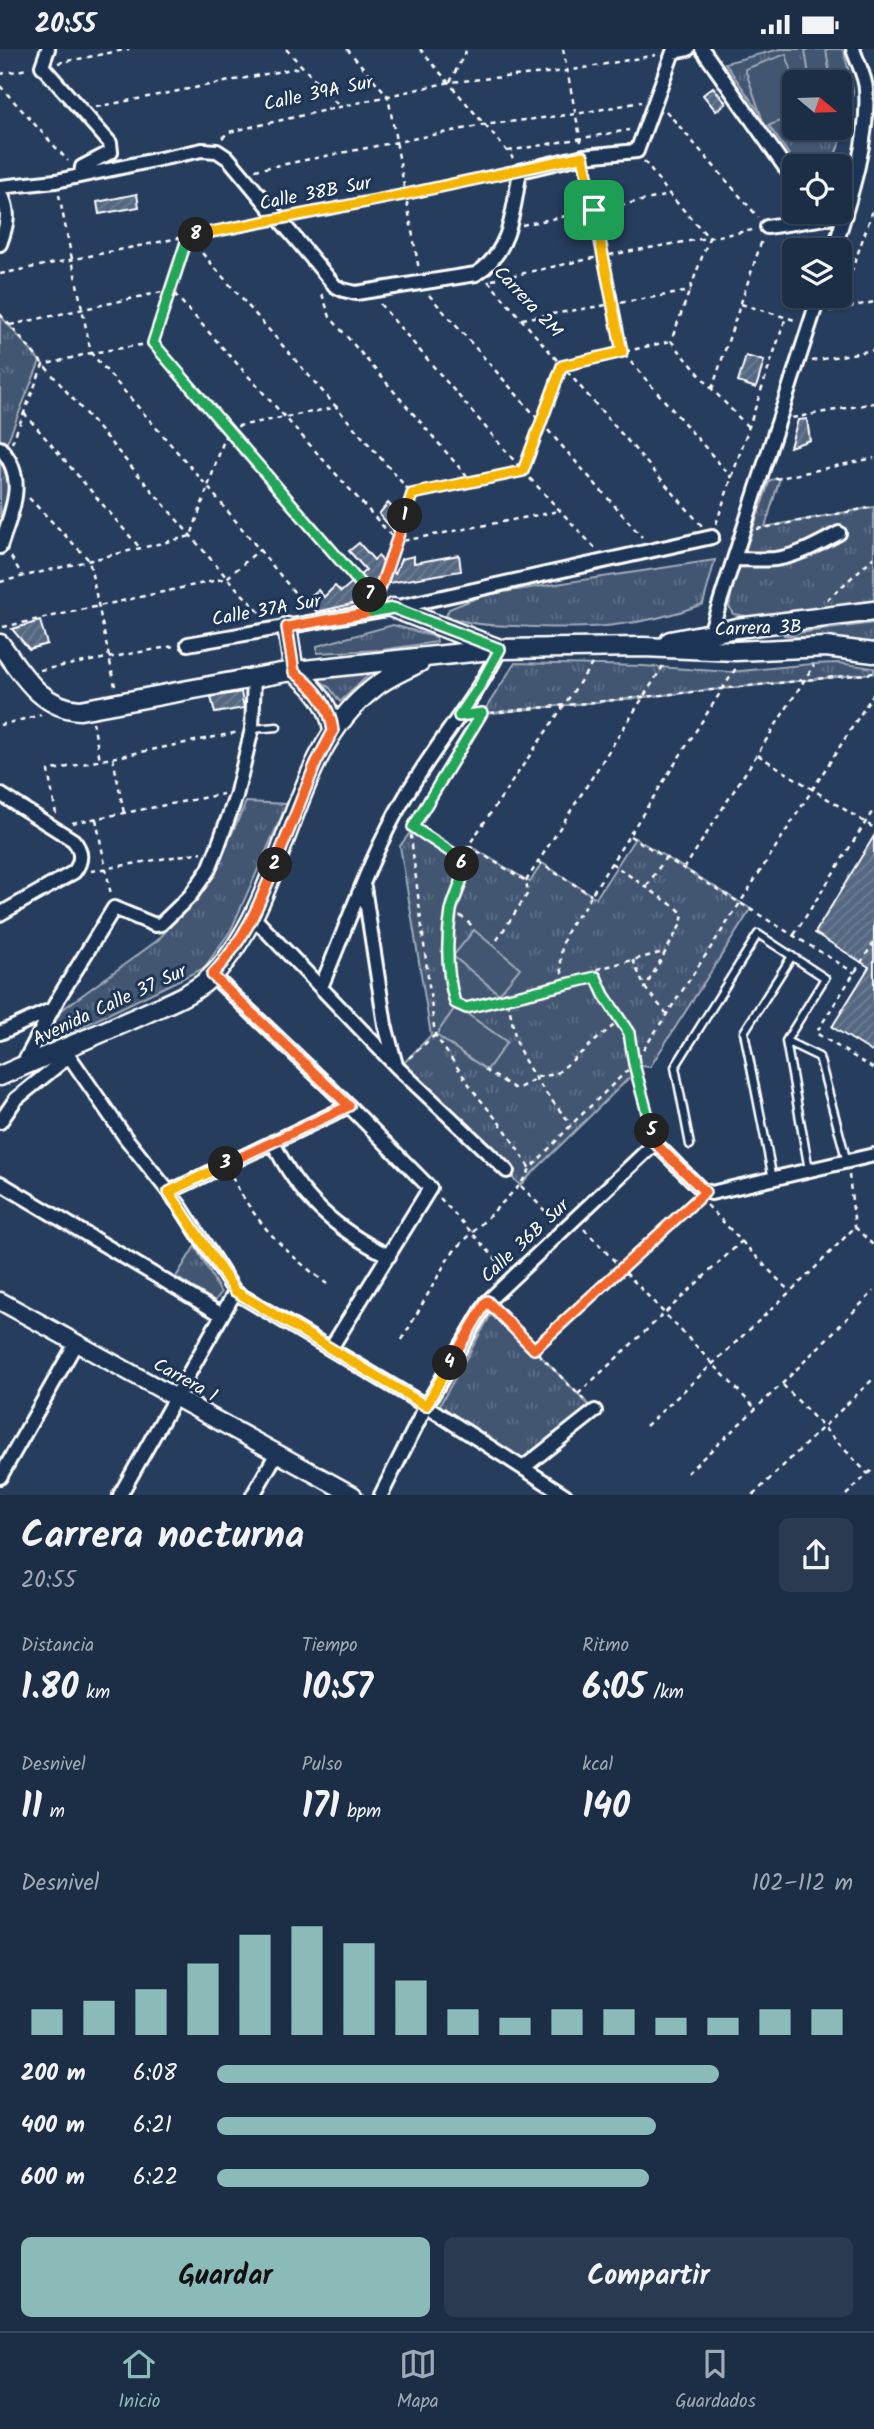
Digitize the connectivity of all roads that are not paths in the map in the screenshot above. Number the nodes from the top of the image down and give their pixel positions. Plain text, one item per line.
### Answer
1 (48, 49) edge
2 (688, 49) edge
3 (702, 49) edge
4 (853, 49) edge
5 (782, 163) edge
6 (81, 175) junction
7 (852, 182) edge
8 (0, 187) edge
9 (0, 192) edge
10 (782, 224) edge
11 (767, 227) road end
12 (0, 244) edge
13 (815, 308) edge
14 (4, 452) edge
15 (839, 533) dead end
16 (712, 537) road end
17 (1, 544) edge
18 (734, 559) junction
19 (385, 605) junction
20 (874, 611) edge
21 (281, 628) junction
22 (710, 633) junction
23 (0, 644) edge
24 (188, 644) road end
25 (643, 646) junction
26 (500, 649) junction
27 (874, 653) edge
28 (429, 658) junction
29 (294, 672) junction
30 (254, 677) junction
31 (277, 727) dead end
32 (252, 729) junction
33 (333, 731) junction
34 (0, 794) edge
35 (364, 884) junction
36 (0, 914) edge
37 (254, 918) junction
38 (792, 956) junction
39 (212, 975) junction
40 (321, 987) junction
41 (51, 1010) junction
42 (0, 1033) edge
43 (786, 1041) junction
44 (67, 1053) junction
45 (22, 1066) junction
46 (398, 1068) junction
47 (0, 1076) edge
48 (349, 1106) junction
49 (0, 1122) edge
50 (272, 1142) junction
51 (690, 1145) dead end
52 (874, 1155) edge
53 (847, 1161) junction
54 (809, 1170) junction
55 (507, 1171) road end
56 (773, 1179) junction
57 (0, 1183) edge
58 (169, 1192) junction
59 (389, 1256) junction
60 (235, 1291) junction
61 (0, 1301) edge
62 (222, 1315) junction
63 (76, 1343) junction
64 (331, 1348) junction
65 (175, 1397) junction
66 (426, 1406) junction
67 (594, 1411) road end
68 (277, 1453) junction
69 (523, 1468) junction
70 (0, 1477) edge
71 (120, 1495) edge
72 (253, 1495) edge
73 (353, 1495) edge
74 (382, 1495) edge
75 (565, 1495) edge

1 - 6 street
2 - 6 street, Carrera 2M
3 - 5 street
4 - 7 street
6 - 8 street
9 - 12 street
10 - 11 street
13 - 18 street
14 - 17 street
15 - 18 street
16 - 19 street, Calle 37A Sur
18 - 22 street
19 - 21 street, Calle 37A Sur
19 - 26 main road
20 - 22 main road
21 - 24 street, Calle 37A Sur
21 - 29 main road
22 - 25 main road
23 - 30 main road
25 - 26 main road, Avenida Calle 37 Sur
25 - 27 main road, Carrera 3B
26 - 28 main road, Avenida Calle 37 Sur
26 - 35 street
28 - 29 main road
28 - 33 main road, Avenida Calle 37 Sur
29 - 30 main road
29 - 33 main road
30 - 32 street
31 - 32 lane
32 - 41 street
33 - 37 main road, Avenida Calle 37 Sur
34 - 36 street
35 - 40 street
35 - 46 street
37 - 39 main road, Avenida Calle 37 Sur
37 - 40 street
38 - 43 lane
38 - 51 lane
38 - 56 lane
39 - 44 main road, Avenida Calle 37 Sur
39 - 48 street
40 - 46 street
41 - 42 street
41 - 45 street
43 - 53 lane
43 - 54 lane
44 - 45 main road, Avenida Calle 37 Sur
44 - 49 street
44 - 58 street
45 - 47 main road, Avenida Calle 37 Sur
46 - 55 street
48 - 50 street
48 - 59 street
50 - 58 street
50 - 59 street
52 - 53 street
53 - 54 street
54 - 56 street
56 - 66 street, Calle 36B Sur
57 - 62 street
58 - 60 street
59 - 64 street
60 - 62 street
60 - 64 street
61 - 63 street, Carrera 1
62 - 65 street
63 - 65 street, Carrera 1
63 - 70 street
64 - 66 street
65 - 68 street, Carrera 1
65 - 71 street
66 - 69 street
66 - 74 street, Calle 36B Sur
67 - 69 street
68 - 72 street
68 - 73 street, Carrera 1
69 - 75 street

